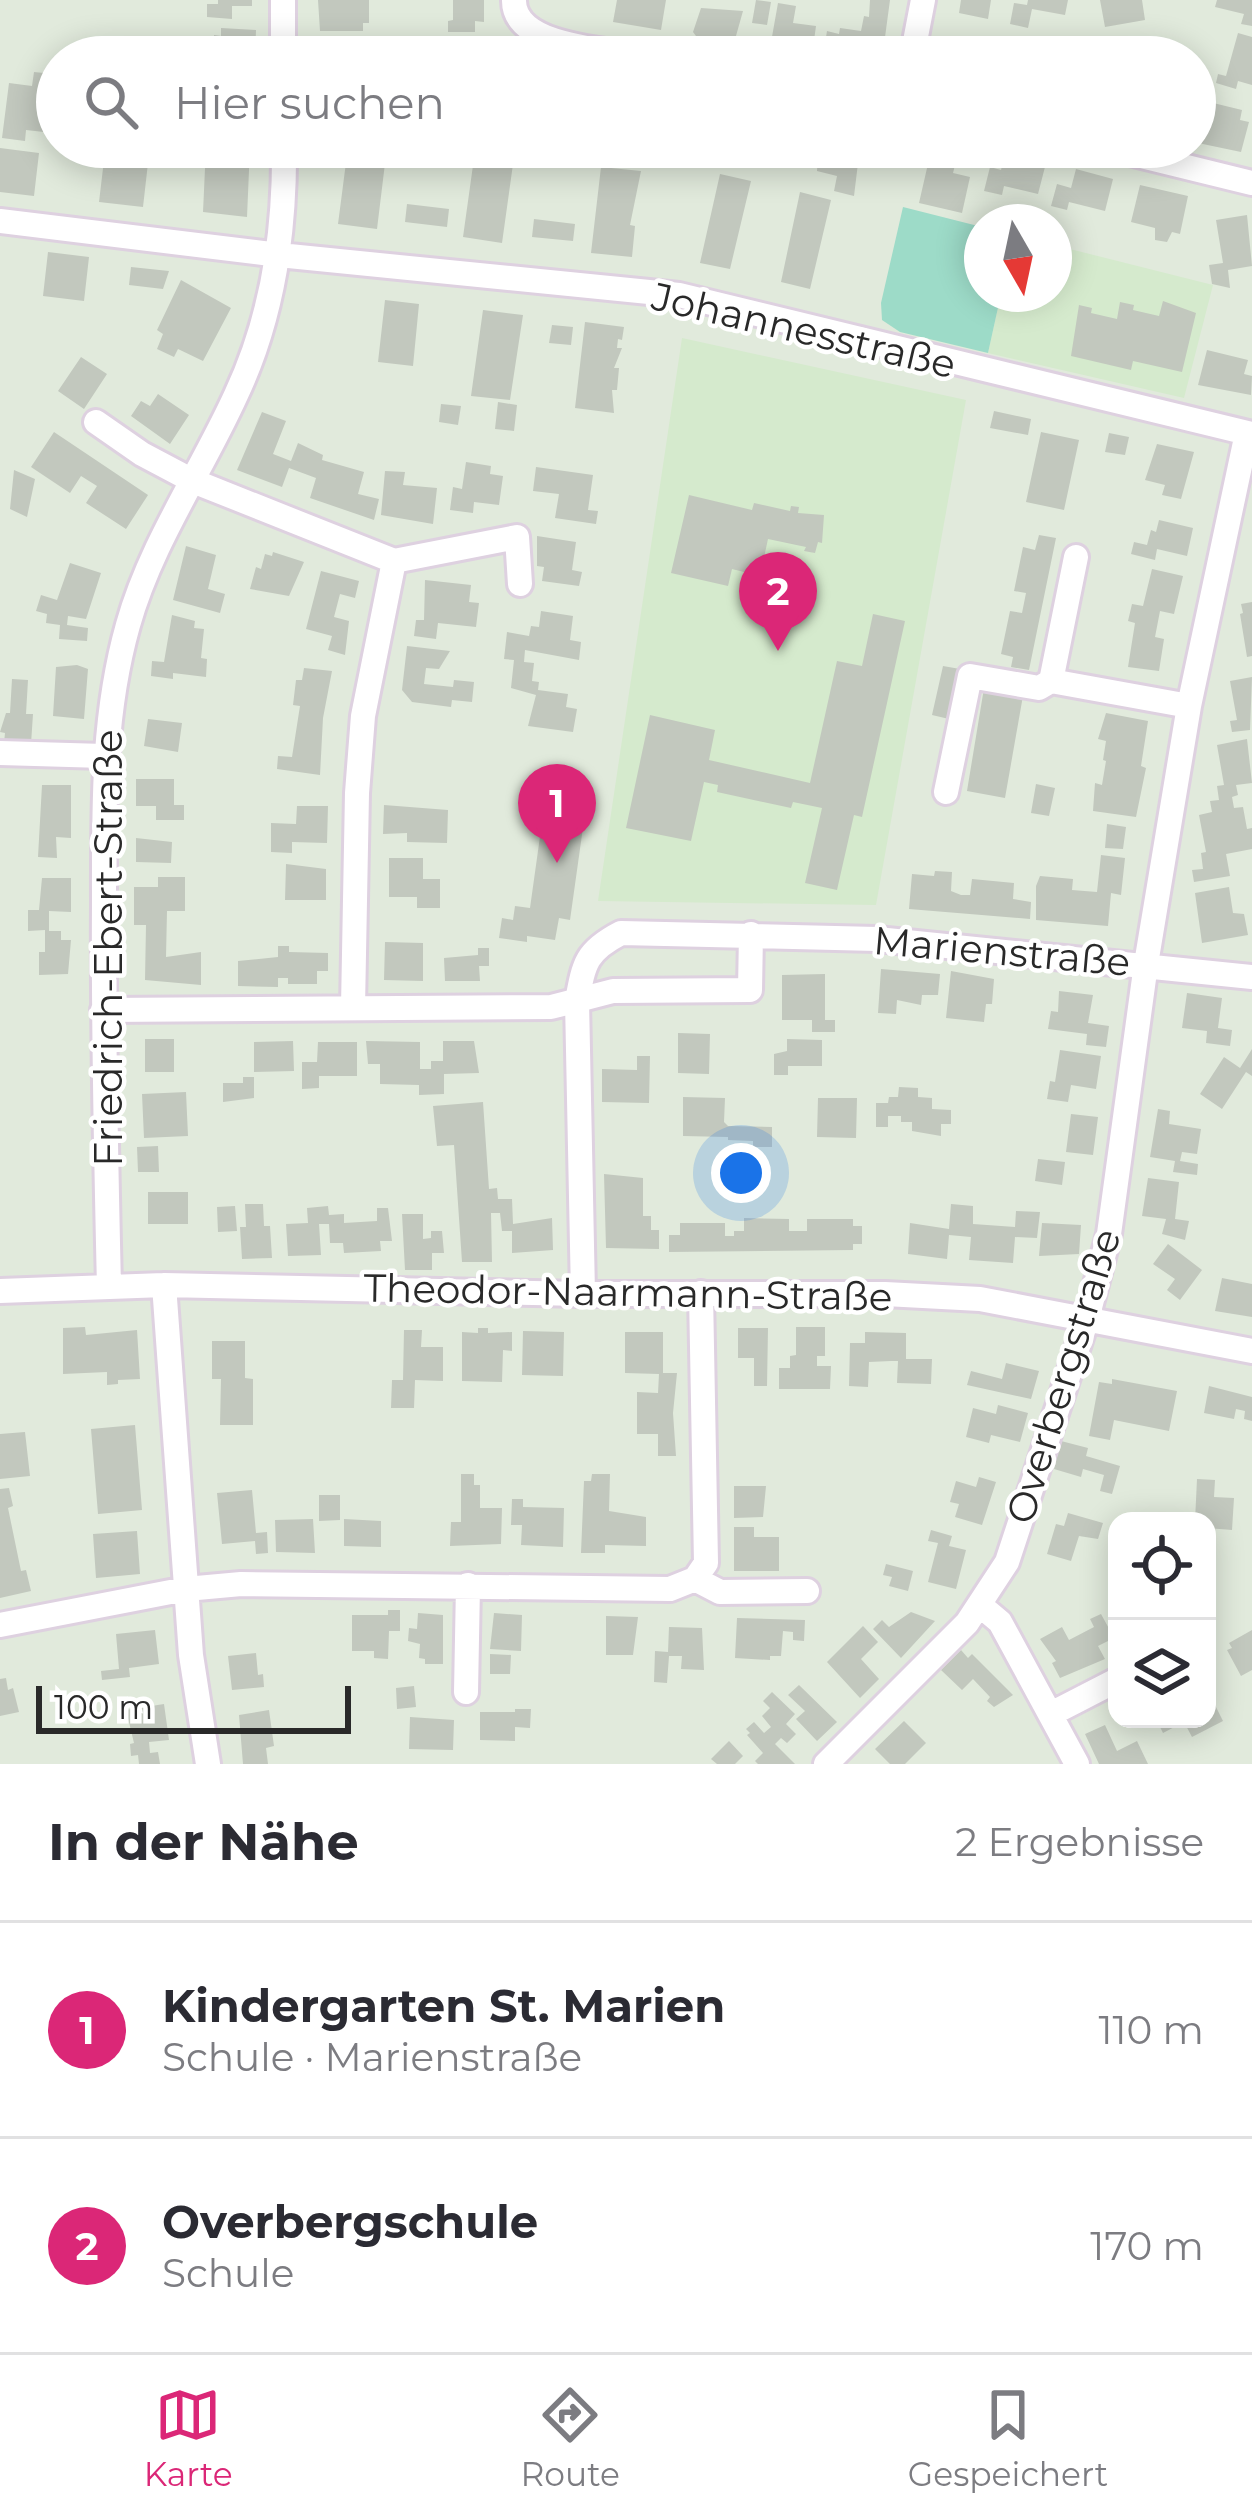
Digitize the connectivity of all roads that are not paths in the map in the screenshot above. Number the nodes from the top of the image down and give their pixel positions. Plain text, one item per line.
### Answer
1 (283, 0) edge
2 (514, 0) edge
3 (923, 0) edge
4 (284, 36) edge
5 (540, 36) edge
6 (916, 36) edge
7 (283, 168) edge
8 (1191, 168) edge
9 (1252, 183) edge
10 (0, 221) edge
11 (279, 256) junction
12 (97, 422) dead end
13 (1249, 434) edge
14 (194, 482) junction
15 (1076, 557) dead end
16 (394, 561) junction
17 (520, 584) dead end
18 (1051, 681) junction
19 (1189, 706) junction
20 (0, 753) edge
21 (104, 757) junction
22 (946, 791) dead end
23 (751, 934) junction
24 (1146, 964) junction
25 (1252, 977) edge
26 (577, 1001) junction
27 (353, 1007) junction
28 (103, 1010) junction
29 (164, 1285) junction
30 (109, 1286) junction
31 (0, 1291) edge
32 (583, 1294) junction
33 (701, 1294) junction
34 (1087, 1319) junction
35 (1252, 1351) edge
36 (695, 1579) junction
37 (468, 1585) junction
38 (186, 1589) junction
39 (807, 1591) dead end
40 (981, 1606) junction
41 (0, 1625) edge
42 (1108, 1685) edge
43 (466, 1692) dead end
44 (1052, 1714) junction
45 (208, 1764) edge
46 (826, 1764) edge
47 (1077, 1764) edge

1 - 4 street
2 - 5 street
3 - 6 street
7 - 11 street, Friedrich-Ebert-Straße
8 - 9 street
10 - 11 street, Johannesstraße
11 - 13 street, Johannesstraße
11 - 14 street, Friedrich-Ebert-Straße
12 - 14 street
13 - 19 street, Overbergstraße
14 - 16 street
14 - 21 street, Friedrich-Ebert-Straße
15 - 18 street
16 - 17 street
16 - 27 street
18 - 19 street
18 - 22 street
19 - 24 street, Overbergstraße
20 - 21 street
21 - 28 street, Friedrich-Ebert-Straße
23 - 24 street, Marienstraße
23 - 26 street, Marienstraße
23 - 26 street
24 - 25 street, Marienstraße
24 - 34 street, Overbergstraße
26 - 27 street
26 - 32 street
27 - 28 street
28 - 30 street, Friedrich-Ebert-Straße
29 - 30 street, Theodor-Naarmann-Straße
29 - 32 street, Theodor-Naarmann-Straße
29 - 38 street
30 - 31 street, Theodor-Naarmann-Straße
32 - 33 street, Theodor-Naarmann-Straße
33 - 34 street, Theodor-Naarmann-Straße
33 - 36 street
34 - 35 street, Theodor-Naarmann-Straße
34 - 40 street, Overbergstraße
36 - 37 street
36 - 39 street
37 - 38 street
37 - 43 street
38 - 41 street
38 - 45 street
40 - 44 street
40 - 46 street, Overbergstraße
42 - 44 street
44 - 47 street

